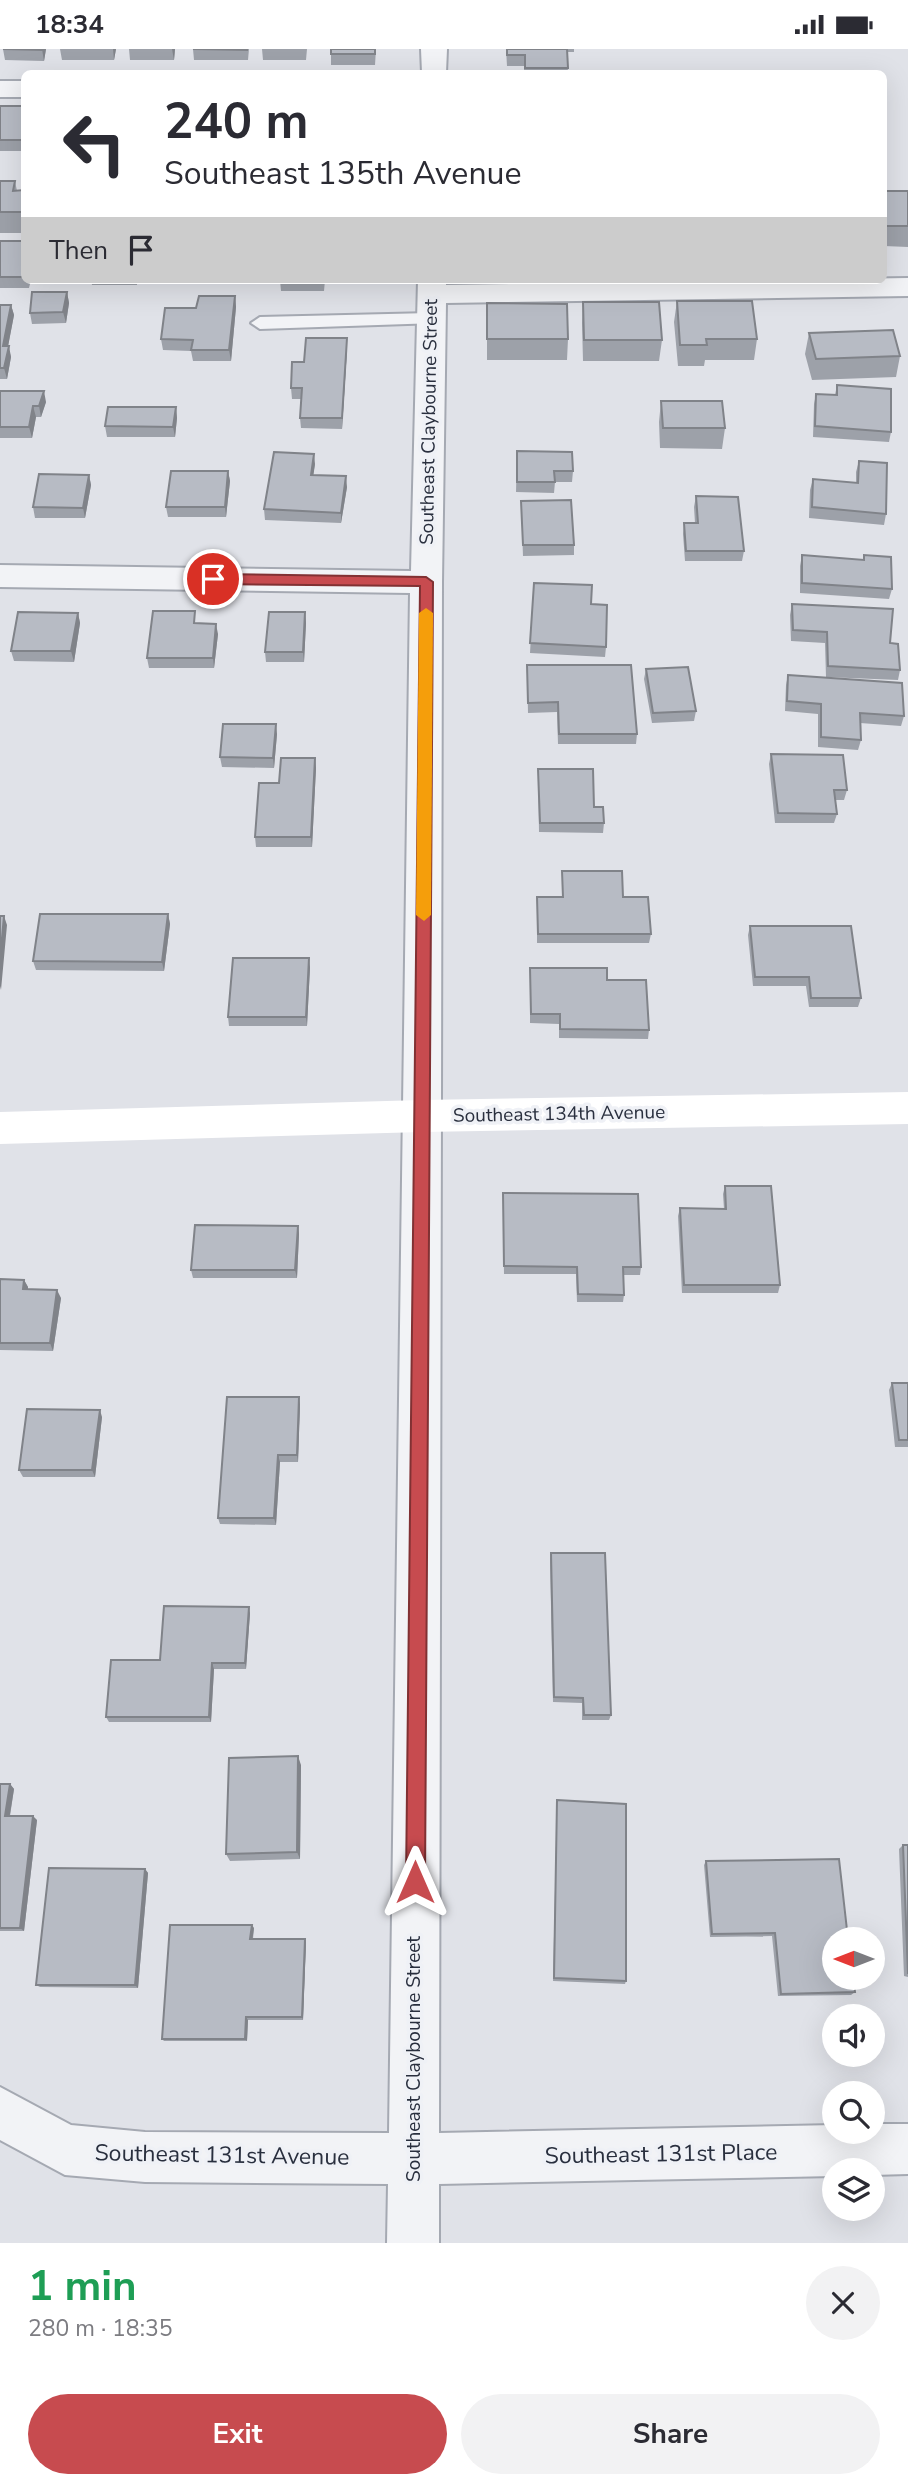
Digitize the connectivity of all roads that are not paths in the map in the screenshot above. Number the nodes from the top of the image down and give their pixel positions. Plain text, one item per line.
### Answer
1 (434, 49) edge
2 (434, 70) edge
3 (0, 89) edge
4 (21, 89) edge
5 (722, 285) edge
6 (908, 287) edge
7 (432, 298) edge
8 (260, 323) dead end
9 (0, 576) edge
10 (426, 582) junction
11 (908, 1108) edge
12 (422, 1117) junction
13 (0, 1128) edge
14 (0, 2112) edge
15 (908, 2149) edge
16 (413, 2159) junction
17 (413, 2243) edge

1 - 2 street
3 - 4 street
5 - 6 street
5 - 7 street
7 - 8 lane
7 - 10 street, Southeast Claybourne Street
9 - 10 street
10 - 12 street, Southeast Claybourne Street
11 - 12 street, Southeast 134th Avenue
12 - 13 street, Southeast 134th Avenue
12 - 16 street, Southeast Claybourne Street
14 - 16 street, Southeast 131st Avenue
15 - 16 street, Southeast 131st Place
16 - 17 street, Southeast Claybourne Street

